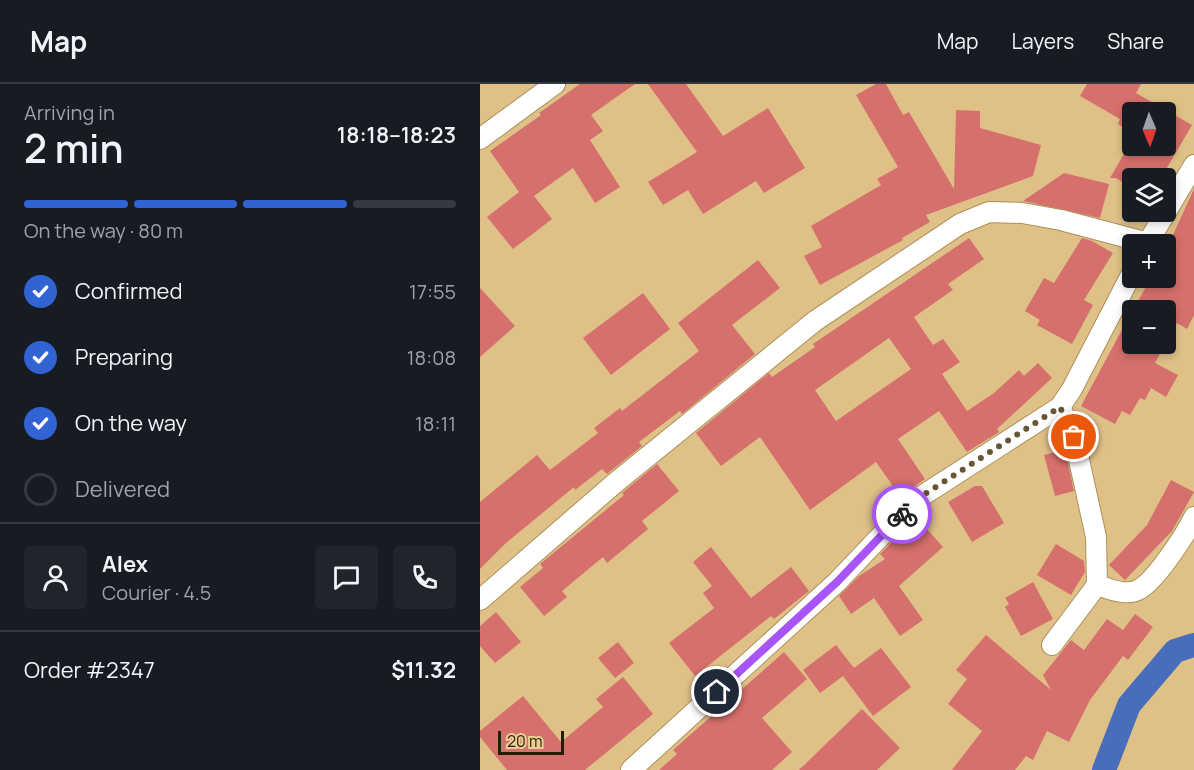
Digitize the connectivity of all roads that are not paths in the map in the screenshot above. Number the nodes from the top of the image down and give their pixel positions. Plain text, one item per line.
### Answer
1 (555, 84) edge
2 (480, 139) edge
3 (1194, 165) edge
4 (1154, 234) edge
5 (1122, 237) edge
6 (1124, 288) edge
7 (1060, 407) junction
8 (1194, 517) edge
9 (1097, 585) junction
10 (480, 600) edge
11 (1052, 645) dead end
12 (631, 770) edge

1 - 2 street
3 - 4 street
5 - 10 street
6 - 7 street
7 - 9 street
7 - 12 street
8 - 9 street
9 - 11 street

